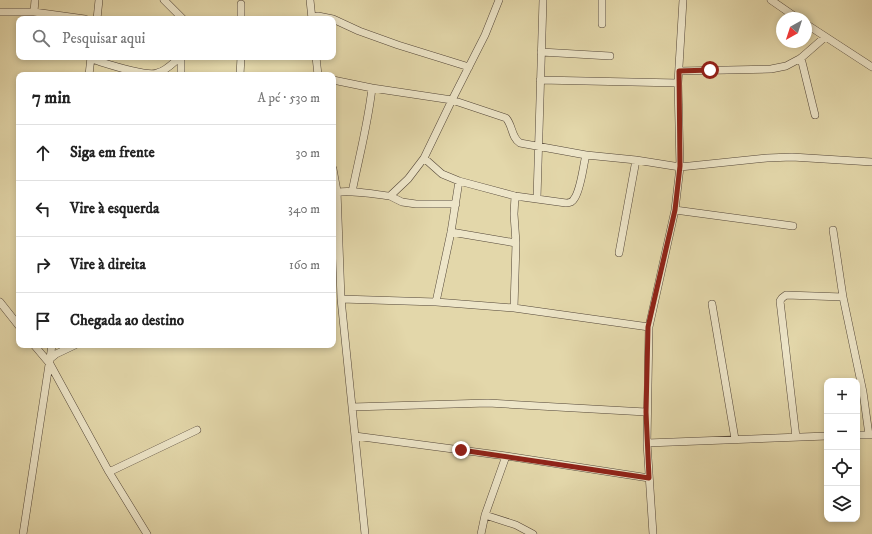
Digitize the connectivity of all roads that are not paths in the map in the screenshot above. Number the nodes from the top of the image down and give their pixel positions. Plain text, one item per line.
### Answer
1 (35, 0) edge
2 (99, 0) edge
3 (164, 0) edge
4 (310, 0) edge
5 (499, 0) edge
6 (543, 0) edge
7 (602, 0) edge
8 (683, 0) edge
9 (773, 1) edge
10 (241, 4) dead end
11 (0, 12) edge
12 (34, 12) junction
13 (789, 12) edge
14 (63, 16) edge
15 (97, 16) edge
16 (180, 16) edge
17 (241, 16) edge
18 (312, 16) edge
19 (336, 21) edge
20 (602, 24) dead end
21 (812, 28) edge
22 (825, 37) junction
23 (541, 52) junction
24 (610, 56) dead end
25 (801, 58) junction
26 (91, 60) edge
27 (98, 60) edge
28 (176, 60) edge
29 (180, 60) edge
30 (241, 60) edge
31 (316, 60) edge
32 (469, 67) junction
33 (872, 67) edge
34 (679, 71) junction
35 (89, 72) edge
36 (139, 72) edge
37 (160, 72) edge
38 (181, 72) edge
39 (240, 72) edge
40 (318, 72) edge
41 (540, 80) junction
42 (336, 81) edge
43 (678, 83) junction
44 (372, 88) junction
45 (452, 100) junction
46 (816, 115) dead end
47 (539, 146) junction
48 (586, 155) junction
49 (424, 158) junction
50 (636, 160) junction
51 (872, 162) edge
52 (680, 166) junction
53 (459, 181) junction
54 (352, 192) junction
55 (336, 193) edge
56 (390, 196) junction
57 (515, 196) junction
58 (537, 198) junction
59 (456, 204) junction
60 (675, 210) junction
61 (336, 211) edge
62 (793, 226) dead end
63 (833, 230) dead end
64 (451, 232) junction
65 (516, 243) junction
66 (619, 253) dead end
67 (843, 297) junction
68 (341, 299) junction
69 (0, 302) edge
70 (436, 302) junction
71 (712, 304) dead end
72 (514, 308) junction
73 (16, 322) edge
74 (648, 327) junction
75 (37, 348) edge
76 (52, 348) edge
77 (61, 348) edge
78 (69, 348) edge
79 (56, 354) junction
80 (50, 362) junction
81 (352, 407) junction
82 (646, 412) junction
83 (197, 430) dead end
84 (860, 435) edge
85 (871, 435) edge
86 (355, 436) junction
87 (824, 436) edge
88 (796, 437) junction
89 (736, 439) junction
90 (647, 443) junction
91 (506, 456) junction
92 (109, 472) junction
93 (649, 478) junction
94 (485, 515) junction
95 (23, 534) edge
96 (147, 534) edge
97 (366, 534) edge
98 (481, 534) edge
99 (533, 534) edge
100 (653, 534) edge

1 - 12 street
2 - 15 street
3 - 16 street
4 - 18 street
5 - 32 street
6 - 23 street
7 - 20 street
8 - 34 street
9 - 13 street
10 - 17 street
11 - 12 street
12 - 14 street
19 - 32 street
21 - 22 street
22 - 25 street
22 - 33 street
23 - 24 street
23 - 41 street
25 - 34 street
25 - 46 street
26 - 35 street
27 - 36 street
28 - 37 street
29 - 38 street
30 - 39 street
31 - 40 street
32 - 45 street
34 - 43 street
41 - 43 street
41 - 47 street
42 - 44 street
43 - 52 street
44 - 45 street
44 - 54 street
45 - 47 street
45 - 49 street
47 - 48 street
47 - 58 street
48 - 50 street
48 - 58 street
49 - 53 street
49 - 56 street
50 - 52 street
50 - 66 street
51 - 52 street
52 - 60 street
53 - 57 street
53 - 59 street
54 - 55 street
54 - 56 street
56 - 59 street
57 - 58 street
57 - 65 street
59 - 64 street
60 - 62 street
60 - 74 street
61 - 68 street
63 - 67 street
64 - 65 street
64 - 70 street
65 - 72 street
67 - 85 street
67 - 88 street
68 - 70 street
68 - 81 street
69 - 73 street
70 - 72 street
71 - 89 street
72 - 74 street
74 - 82 street
75 - 80 street
76 - 80 street
77 - 79 street
78 - 79 street
79 - 80 street
80 - 92 street
80 - 95 street
81 - 82 street
81 - 86 street
82 - 90 street
83 - 92 street
84 - 85 street
86 - 91 street
86 - 97 street
87 - 88 street
88 - 89 street
89 - 90 street
90 - 93 street
91 - 93 street
91 - 94 street
92 - 96 street
93 - 100 street
94 - 98 street
94 - 99 street

